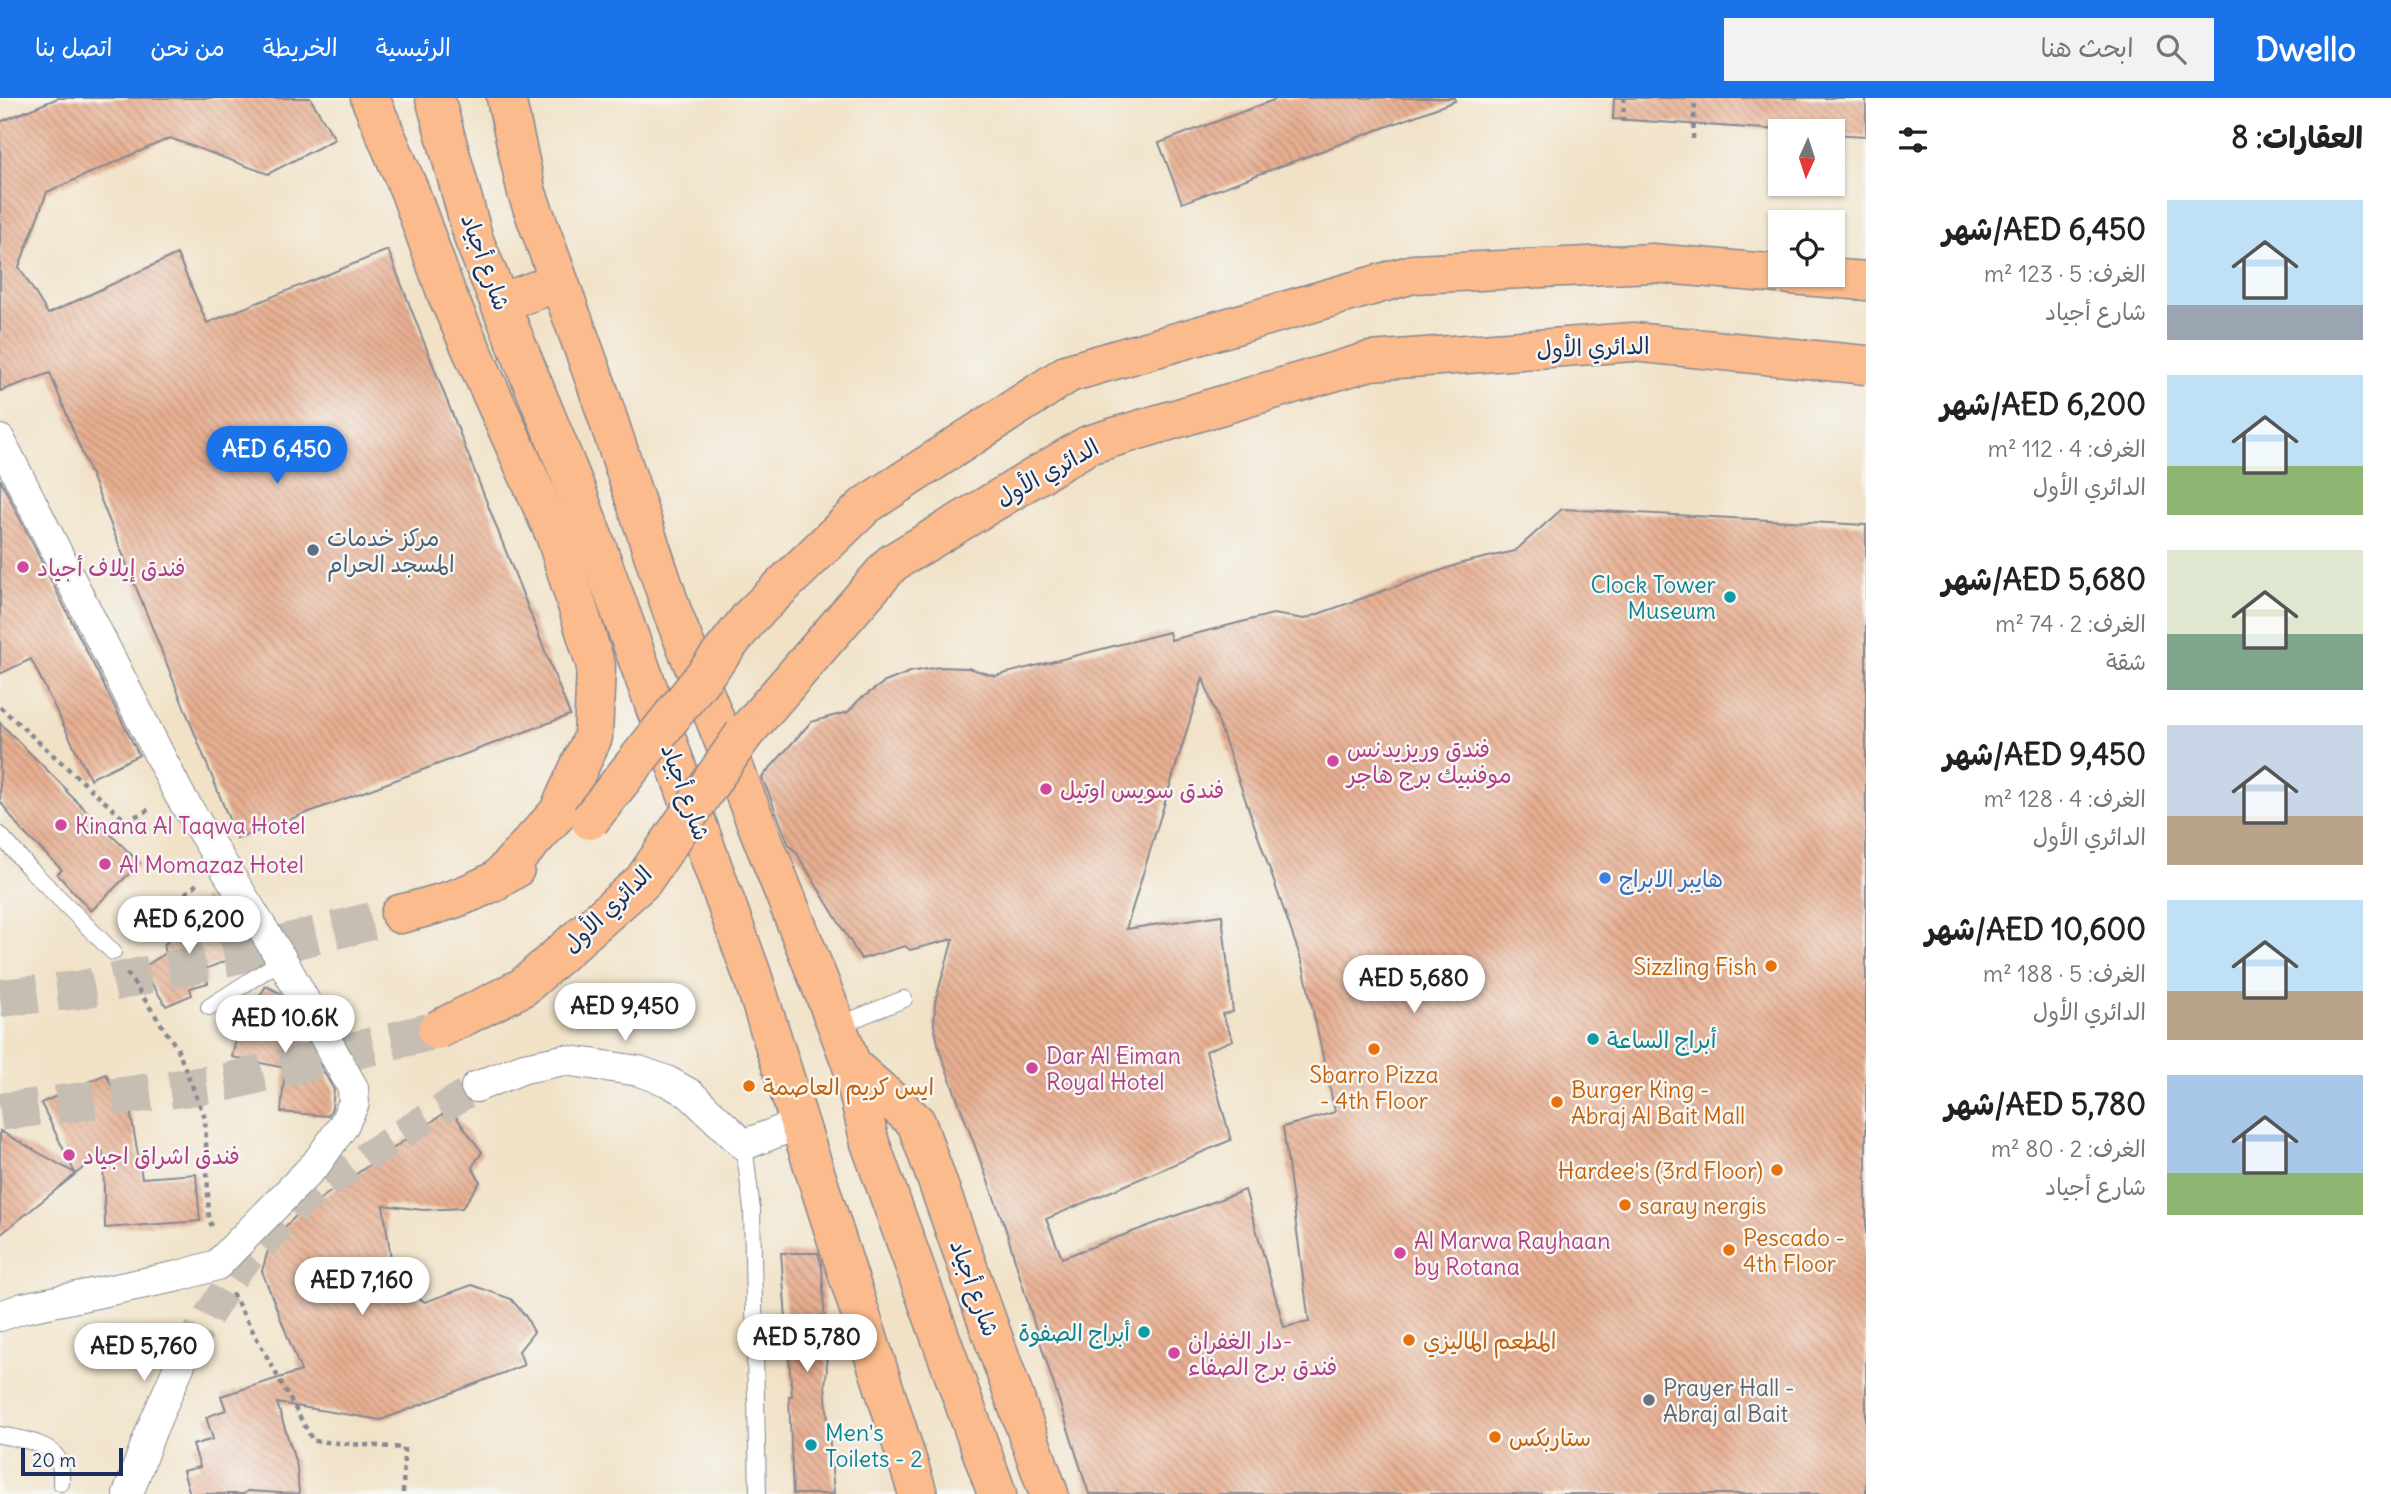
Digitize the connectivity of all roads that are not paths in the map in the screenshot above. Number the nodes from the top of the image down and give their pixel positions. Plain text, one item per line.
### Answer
1 (370, 98) edge
2 (435, 98) edge
3 (506, 98) edge
4 (1768, 273) edge
5 (1845, 279) edge
6 (1866, 281) edge
7 (559, 282) junction
8 (500, 303) junction
9 (1866, 365) edge
10 (0, 440) edge
11 (1, 838) edge
12 (494, 883) junction
13 (400, 914) tunnel mouth
14 (113, 952) road end
15 (282, 960) junction
16 (904, 999) dead end
17 (209, 1007) dead end
18 (837, 1026) junction
19 (437, 1030) tunnel mouth
20 (852, 1066) junction
21 (476, 1087) tunnel mouth
22 (800, 1123) junction
23 (744, 1145) junction
24 (0, 1315) edge
25 (184, 1355) tunnel mouth
26 (0, 1435) edge
27 (61, 1483) dead end
28 (128, 1494) edge
29 (758, 1494) edge
30 (918, 1494) edge
31 (997, 1494) edge
32 (1049, 1494) edge

1 - 12 main road
2 - 8 main road, شارع أجياد
3 - 7 main road, شارع أجياد
4 - 12 main road, bridge
5 - 6 main road
7 - 8 main road
7 - 18 main road, شارع أجياد
8 - 22 main road, شارع أجياد
9 - 19 main road, الدائري الأول, bridge
10 - 15 street
11 - 14 lane
12 - 13 main road
15 - 17 lane
15 - 24 street
16 - 18 lane
18 - 20 main road, شارع أجياد
20 - 31 main road, شارع أجياد
20 - 32 main road, شارع أجياد
21 - 23 street
22 - 23 street
22 - 30 main road, شارع أجياد
23 - 29 lane
25 - 28 street
26 - 27 lane

